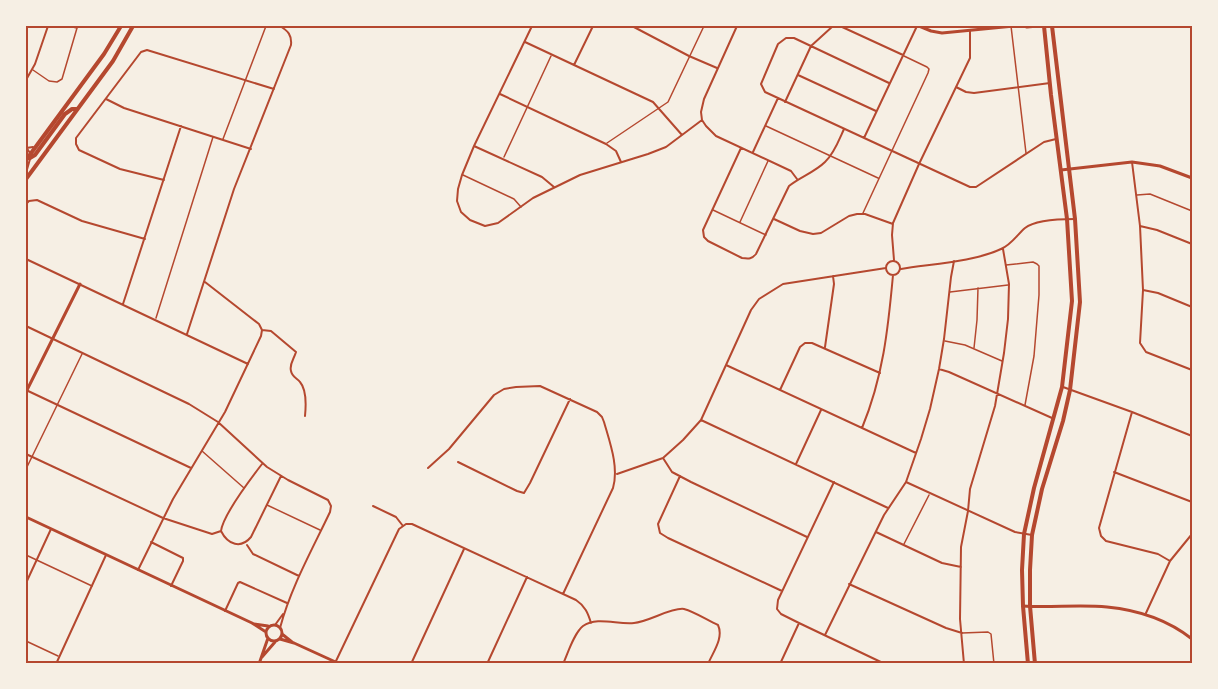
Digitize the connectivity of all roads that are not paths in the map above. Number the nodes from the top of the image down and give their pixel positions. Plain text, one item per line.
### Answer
1 (48, 26) edge
2 (68, 26) edge
3 (80, 26) edge
4 (121, 26) edge
5 (133, 26) edge
6 (266, 26) edge
7 (280, 26) edge
8 (532, 26) edge
9 (593, 26) edge
10 (632, 26) edge
11 (704, 26) edge
12 (737, 26) edge
13 (834, 26) edge
14 (840, 26) edge
15 (918, 26) edge
16 (1012, 26) edge
17 (1024, 26) edge
18 (1038, 26) edge
19 (1044, 26) edge
20 (1052, 26) edge
21 (77, 28) junction
22 (970, 30) junction
23 (525, 42) junction
24 (811, 46) junction
25 (552, 55) junction
26 (903, 55) junction
27 (689, 56) junction
28 (574, 65) junction
29 (717, 68) junction
30 (32, 70) junction
31 (798, 75) junction
32 (245, 79) junction
33 (26, 80) edge
34 (889, 83) junction
35 (1050, 83) junction
36 (1017, 86) junction
37 (956, 87) junction
38 (274, 89) junction
39 (500, 94) junction
40 (105, 98) junction
41 (778, 98) junction
42 (785, 102) junction
43 (528, 107) junction
44 (659, 108) junction
45 (78, 109) junction
46 (876, 111) junction
47 (702, 120) junction
48 (181, 126) junction
49 (766, 126) junction
50 (844, 129) junction
51 (681, 135) junction
52 (213, 137) junction
53 (864, 138) junction
54 (1057, 138) junction
55 (223, 140) junction
56 (606, 144) junction
57 (36, 146) junction
58 (474, 146) junction
59 (26, 148) edge
60 (741, 148) junction
61 (251, 149) junction
62 (891, 151) junction
63 (753, 153) junction
64 (1026, 154) junction
65 (831, 156) junction
66 (27, 158) edge
67 (503, 158) junction
68 (768, 161) junction
69 (621, 162) junction
70 (1132, 162) junction
71 (919, 164) junction
72 (1068, 169) junction
73 (1062, 170) junction
74 (26, 173) edge
75 (462, 175) junction
76 (879, 178) junction
77 (1192, 178) edge
78 (26, 179) edge
79 (798, 179) junction
80 (164, 180) junction
81 (554, 188) junction
82 (1136, 195) junction
83 (26, 204) edge
84 (521, 207) junction
85 (713, 209) junction
86 (1192, 211) edge
87 (862, 214) junction
88 (774, 218) junction
89 (1067, 219) junction
90 (1075, 219) junction
91 (740, 222) junction
92 (893, 224) junction
93 (1140, 225) junction
94 (766, 234) junction
95 (145, 239) junction
96 (1192, 243) edge
97 (1003, 249) junction
98 (26, 259) edge
99 (894, 260) junction
100 (954, 261) junction
101 (1006, 266) junction
102 (885, 268) junction
103 (900, 269) junction
104 (892, 275) junction
105 (833, 276) junction
106 (205, 282) junction
107 (80, 284) junction
108 (1009, 285) junction
109 (978, 288) junction
110 (1143, 290) junction
111 (949, 292) junction
112 (1072, 301) junction
113 (1080, 302) junction
114 (123, 304) junction
115 (1192, 307) edge
116 (155, 319) junction
117 (26, 326) edge
118 (262, 330) junction
119 (187, 334) junction
120 (53, 339) junction
121 (944, 341) junction
122 (825, 348) junction
123 (974, 349) junction
124 (82, 353) junction
125 (1003, 362) junction
126 (248, 364) junction
127 (726, 365) junction
128 (939, 369) junction
129 (1192, 370) edge
130 (880, 373) junction
131 (1062, 387) junction
132 (26, 390) edge
133 (780, 390) junction
134 (1070, 390) junction
135 (997, 394) junction
136 (570, 399) junction
137 (57, 404) junction
138 (1025, 406) junction
139 (821, 410) junction
140 (1132, 412) junction
141 (305, 416) dead end
142 (1054, 419) junction
143 (701, 420) junction
144 (218, 422) junction
145 (862, 428) junction
146 (1192, 436) edge
147 (202, 451) junction
148 (916, 453) junction
149 (26, 454) edge
150 (32, 457) junction
151 (663, 458) junction
152 (458, 462) dead end
153 (263, 464) junction
154 (796, 464) junction
155 (191, 468) junction
156 (428, 468) dead end
157 (26, 469) edge
158 (1114, 472) junction
159 (615, 474) junction
160 (281, 476) junction
161 (680, 476) junction
162 (834, 482) junction
163 (906, 482) junction
164 (244, 488) junction
165 (930, 493) junction
166 (1192, 502) edge
167 (267, 505) junction
168 (374, 506) dead end
169 (888, 508) junction
170 (968, 511) junction
171 (26, 517) edge
172 (163, 518) junction
173 (402, 526) junction
174 (51, 529) junction
175 (321, 530) junction
176 (221, 531) junction
177 (876, 532) junction
178 (1024, 534) junction
179 (1192, 534) edge
180 (1032, 535) junction
181 (807, 537) junction
182 (151, 542) junction
183 (246, 543) junction
184 (904, 545) junction
185 (465, 548) junction
186 (26, 555) edge
187 (106, 555) junction
188 (36, 560) junction
189 (1170, 561) junction
190 (961, 567) junction
191 (138, 570) junction
192 (299, 576) junction
193 (526, 577) junction
194 (26, 583) edge
195 (849, 584) junction
196 (92, 586) junction
197 (171, 586) junction
198 (782, 591) junction
199 (563, 594) junction
200 (288, 604) junction
201 (1023, 606) junction
202 (1030, 606) junction
203 (225, 611) junction
204 (285, 611) junction
205 (1146, 613) junction
206 (252, 623) junction
207 (591, 623) junction
208 (799, 623) junction
209 (276, 625) junction
210 (269, 627) junction
211 (280, 628) junction
212 (266, 632) junction
213 (962, 633) junction
214 (282, 634) junction
215 (825, 635) junction
216 (268, 638) junction
217 (280, 639) junction
218 (1192, 639) edge
219 (26, 640) edge
220 (276, 641) junction
221 (294, 643) junction
222 (59, 657) junction
223 (261, 659) junction
224 (336, 661) junction
225 (56, 663) edge
226 (259, 663) edge
227 (340, 663) edge
228 (411, 663) edge
229 (487, 663) edge
230 (563, 663) edge
231 (708, 663) edge
232 (780, 663) edge
233 (885, 663) edge
234 (964, 663) edge
235 (994, 663) edge
236 (1028, 663) edge
237 (1035, 663) edge

1 - 30 street
2 - 21 lane
3 - 21 lane
4 - 57 main road
5 - 45 main road
6 - 32 lane
7 - 38 street
8 - 23 street
9 - 28 street
10 - 27 street
11 - 27 lane
12 - 29 street
13 - 24 street
14 - 26 street
15 - 22 street
15 - 26 street
16 - 22 street
16 - 36 lane
17 - 18 street
19 - 35 main road
20 - 72 main road
21 - 30 lane
22 - 37 street
23 - 25 street
23 - 39 street
24 - 31 street
24 - 34 street
24 - 41 street
25 - 28 street
25 - 43 lane
26 - 34 street
26 - 62 lane
27 - 29 street
27 - 44 lane
28 - 44 street
29 - 47 street
30 - 33 street
31 - 42 street
31 - 46 street
32 - 38 street
32 - 40 street
32 - 55 lane
34 - 46 street
35 - 36 street
35 - 54 main road
36 - 37 street
36 - 64 lane
37 - 71 street
38 - 61 street
39 - 43 street
39 - 58 street
40 - 48 street
40 - 80 street
41 - 42 street
41 - 49 street
42 - 50 street
43 - 56 street
43 - 67 lane
44 - 51 street
44 - 56 lane
45 - 66 main road
45 - 78 main road
46 - 53 street
47 - 51 street
47 - 60 street
48 - 52 street
48 - 80 street
49 - 63 street
49 - 65 lane
50 - 53 street
50 - 65 street
51 - 69 street
52 - 55 street
52 - 116 lane
53 - 62 street
54 - 64 street
54 - 73 main road
55 - 61 street
56 - 69 street
57 - 59 street
57 - 66 main road
58 - 67 street
58 - 75 street
59 - 66 street
60 - 63 street
60 - 85 street
61 - 106 street
62 - 71 street
62 - 76 lane
63 - 68 street
64 - 71 street
65 - 76 lane
65 - 79 street
66 - 74 street
67 - 81 street
68 - 79 street
68 - 91 lane
69 - 81 street
70 - 72 street
70 - 77 street
70 - 82 street
71 - 92 street
72 - 73 street
72 - 90 main road
73 - 89 main road
75 - 84 lane
75 - 84 street
76 - 87 lane
79 - 88 street
80 - 95 street
81 - 84 street
82 - 86 lane
82 - 93 street
83 - 95 street
85 - 91 lane
85 - 94 street
87 - 88 street
87 - 92 street
88 - 94 street
89 - 90 street
89 - 97 street
89 - 112 main road
90 - 113 main road
91 - 94 lane
92 - 99 street
93 - 96 street
93 - 110 street
95 - 114 street
97 - 100 street
97 - 101 street
98 - 107 street
99 - 102 street
99 - 103 street
100 - 103 street
100 - 111 street
101 - 108 street
101 - 138 lane
102 - 104 street
102 - 105 street
103 - 104 street
104 - 130 street
105 - 122 street
105 - 127 street
106 - 118 street
106 - 119 street
107 - 114 street
107 - 120 street
108 - 109 lane
108 - 125 street
109 - 111 lane
109 - 123 lane
110 - 115 street
110 - 129 street
111 - 121 street
112 - 113 main road
112 - 131 main road
113 - 134 main road
114 - 116 street
116 - 119 street
117 - 120 street
118 - 126 street
118 - 141 street
119 - 126 street
120 - 124 street
120 - 132 street
121 - 123 lane
121 - 128 street
122 - 130 street
122 - 133 street
123 - 125 lane
124 - 137 lane
124 - 144 street
125 - 135 street
126 - 144 street
127 - 133 street
127 - 143 street
128 - 135 street
128 - 148 street
130 - 145 street
131 - 134 street
131 - 142 main road
132 - 137 street
133 - 139 street
134 - 140 street
134 - 180 main road
135 - 138 street
135 - 170 street
136 - 152 street
136 - 156 street
136 - 159 street
137 - 150 lane
137 - 155 street
138 - 142 street
139 - 145 street
139 - 154 street
140 - 146 street
140 - 158 street
142 - 178 main road
143 - 151 street
143 - 154 street
144 - 147 street
144 - 153 street
145 - 148 street
147 - 155 street
147 - 164 lane
148 - 163 street
149 - 150 street
150 - 157 lane
150 - 172 street
151 - 159 street
151 - 161 street
153 - 160 street
153 - 164 street
154 - 162 street
155 - 172 street
158 - 166 street
158 - 189 street
159 - 199 street
160 - 167 street
160 - 175 street
161 - 181 street
161 - 198 street
162 - 169 street
162 - 181 street
163 - 165 street
163 - 169 street
164 - 176 street
165 - 170 street
165 - 184 lane
167 - 175 lane
167 - 183 street
168 - 173 street
169 - 177 street
170 - 178 street
170 - 190 street
171 - 174 street
172 - 176 street
172 - 182 street
173 - 185 street
173 - 224 street
174 - 187 street
174 - 188 street
175 - 192 street
176 - 183 street
177 - 184 street
177 - 195 street
178 - 180 street
178 - 201 main road
179 - 189 street
180 - 202 main road
181 - 198 street
182 - 191 street
182 - 197 street
183 - 192 street
184 - 190 street
185 - 193 street
185 - 228 street
186 - 188 lane
187 - 191 street
187 - 196 street
188 - 194 street
188 - 196 lane
189 - 205 street
190 - 213 street
191 - 197 street
192 - 200 street
193 - 199 street
193 - 229 street
195 - 213 street
195 - 215 street
196 - 222 street
197 - 203 street
198 - 208 street
199 - 207 street
200 - 203 street
200 - 204 street
201 - 202 street
201 - 236 main road
202 - 205 street
202 - 237 main road
203 - 206 street
204 - 209 street
204 - 211 street
205 - 218 street
206 - 210 street
206 - 212 street
207 - 230 street
207 - 231 street
208 - 215 street
208 - 232 street
209 - 210 street
209 - 211 street
210 - 212 street
211 - 214 street
212 - 216 street
213 - 234 street
213 - 235 lane
214 - 217 street
214 - 221 street
215 - 233 street
216 - 220 street
216 - 223 street
217 - 220 street
217 - 221 street
219 - 222 lane
220 - 223 street
221 - 224 street
222 - 225 street
223 - 226 street
224 - 227 street

